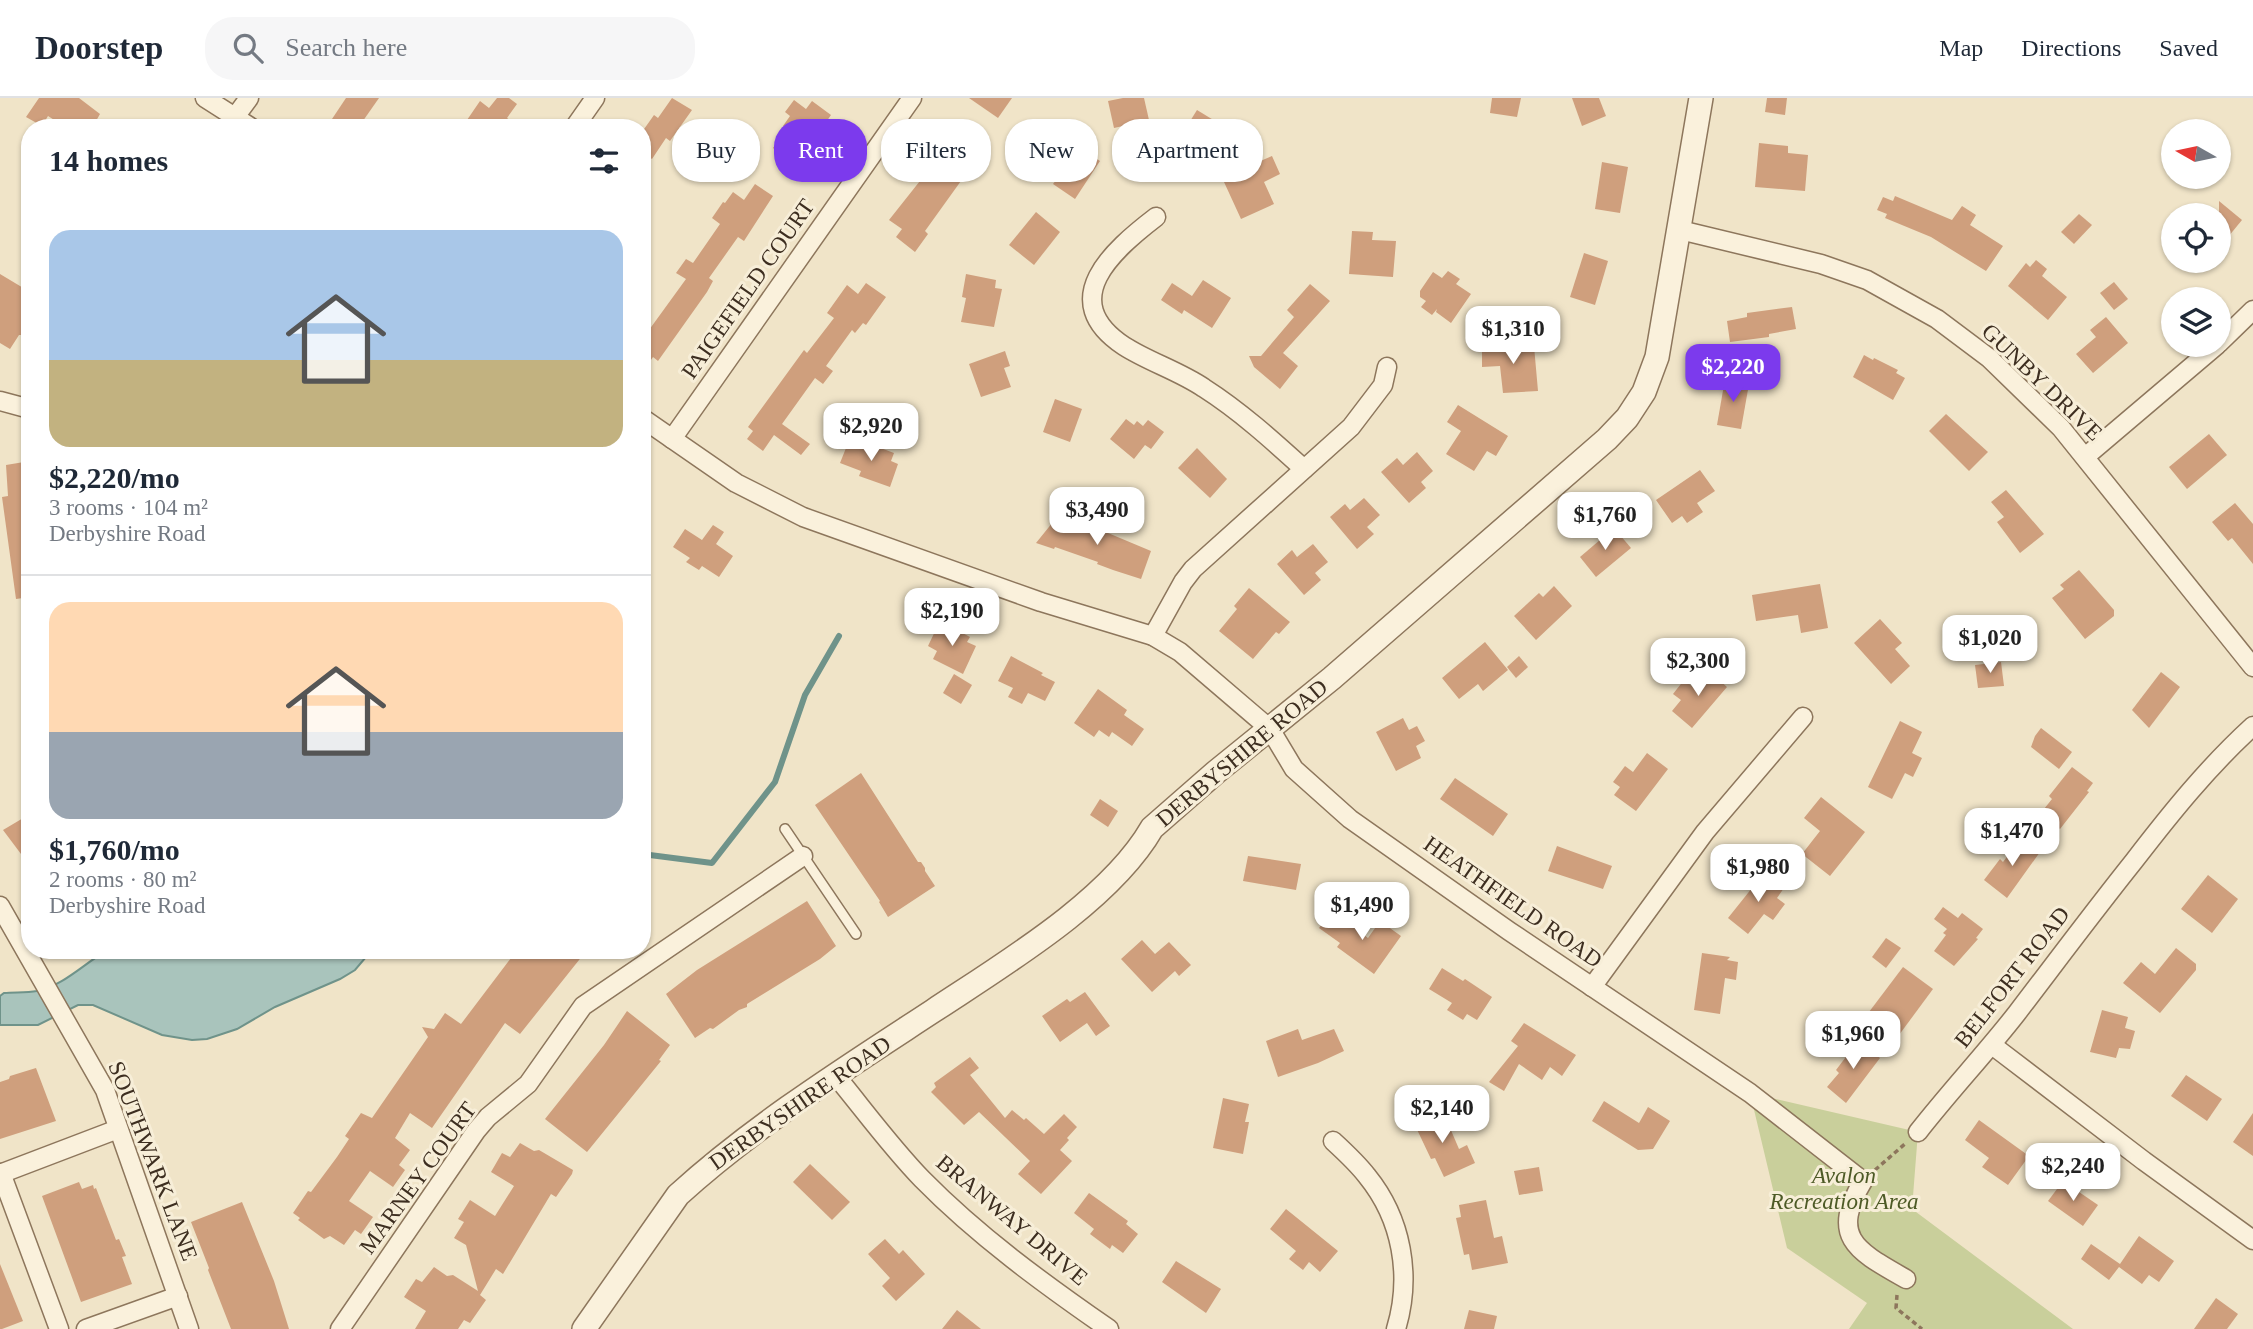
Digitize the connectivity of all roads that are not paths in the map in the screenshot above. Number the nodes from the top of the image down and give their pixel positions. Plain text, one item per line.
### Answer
1 (205, 98) edge
2 (248, 98) edge
3 (595, 98) edge
4 (912, 98) edge
5 (1700, 98) edge
6 (235, 117) junction
7 (238, 119) edge
8 (580, 119) edge
9 (1156, 217) dead end
10 (1680, 230) junction
11 (2253, 310) edge
12 (2231, 331) edge
13 (2203, 357) edge
14 (1387, 367) dead end
15 (0, 401) edge
16 (21, 407) edge
17 (651, 424) edge
18 (672, 439) junction
19 (2085, 457) junction
20 (1304, 469) junction
21 (1153, 636) junction
22 (2253, 667) edge
23 (1803, 717) dead end
24 (2253, 726) edge
25 (1270, 729) junction
26 (785, 828) dead end
27 (803, 856) junction
28 (0, 906) edge
29 (856, 934) dead end
30 (21, 942) edge
31 (31, 959) edge
32 (1592, 987) junction
33 (1992, 1045) junction
34 (836, 1076) junction
35 (118, 1129) junction
36 (1918, 1132) road end
37 (1334, 1141) dead end
38 (0, 1174) edge
39 (2253, 1240) edge
40 (1901, 1285) road end
41 (178, 1296) junction
42 (1088, 1323) edge
43 (59, 1329) edge
44 (86, 1329) edge
45 (189, 1329) edge
46 (340, 1329) edge
47 (584, 1329) edge
48 (1109, 1329) edge
49 (1396, 1329) edge

1 - 6 street
2 - 6 street
3 - 8 street
4 - 18 street, PAIGEFIELD COURT
5 - 10 street, DERBYSHIRE ROAD
6 - 7 street
9 - 20 street
10 - 19 street, GUNBY DRIVE
10 - 25 street, DERBYSHIRE ROAD
11 - 12 street
13 - 19 street
14 - 20 street
15 - 16 street
17 - 18 street, HEATHFIELD ROAD
18 - 21 street, HEATHFIELD ROAD
19 - 22 street, GUNBY DRIVE
20 - 21 street
21 - 25 street, HEATHFIELD ROAD
23 - 32 street
24 - 33 street, BELFORT ROAD
25 - 32 street, HEATHFIELD ROAD
25 - 34 street, DERBYSHIRE ROAD
26 - 27 lane
27 - 29 lane
27 - 46 street, MARNEY COURT
28 - 30 street, SOUTHWARK LANE
31 - 35 street, SOUTHWARK LANE
32 - 40 street, HEATHFIELD ROAD
33 - 36 street, BELFORT ROAD
33 - 39 street
34 - 42 street, BRANWAY DRIVE
34 - 47 street, DERBYSHIRE ROAD
35 - 38 street
35 - 41 street, SOUTHWARK LANE
37 - 49 street
38 - 43 street
41 - 44 street
41 - 45 street, SOUTHWARK LANE
42 - 48 street, BRANWAY DRIVE

